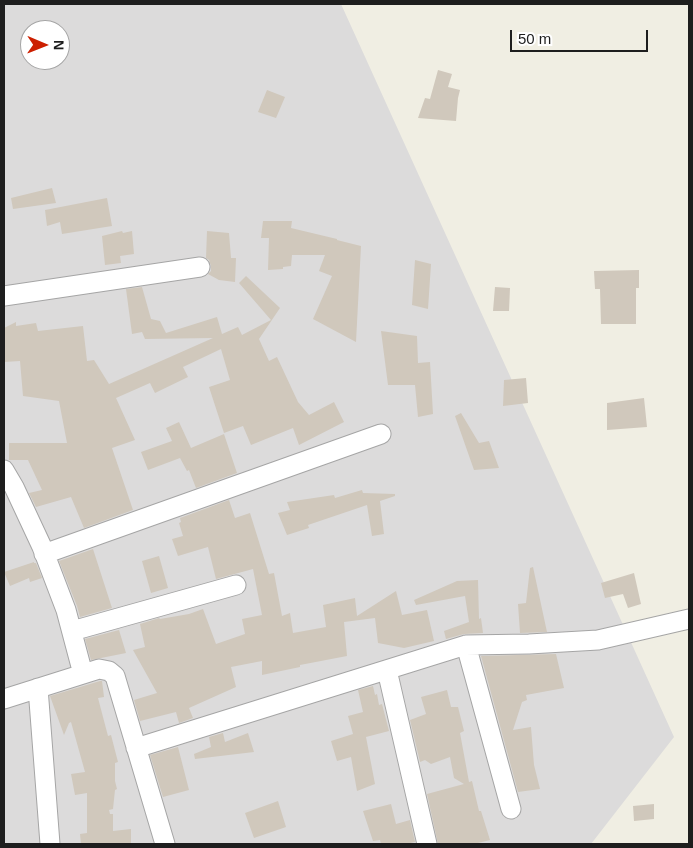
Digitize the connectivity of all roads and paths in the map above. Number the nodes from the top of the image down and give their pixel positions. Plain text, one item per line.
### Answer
1 (200, 267) dead end
2 (4, 296) edge
3 (381, 434) dead end
4 (4, 470) edge
5 (44, 554) junction
6 (236, 585) dead end
7 (689, 619) edge
8 (72, 631) junction
9 (466, 645) junction
10 (387, 670) junction
11 (83, 674) junction
12 (38, 688) junction
13 (4, 699) edge
14 (136, 748) junction
15 (511, 810) dead end
16 (50, 844) edge
17 (165, 844) edge
18 (427, 844) edge

1 - 2 street
3 - 5 street
4 - 5 street
5 - 8 street
6 - 8 street
7 - 9 street
8 - 11 street
9 - 10 street
9 - 15 street
10 - 14 street
10 - 18 street
11 - 12 street
11 - 14 street
12 - 13 street
12 - 16 street
14 - 17 street

